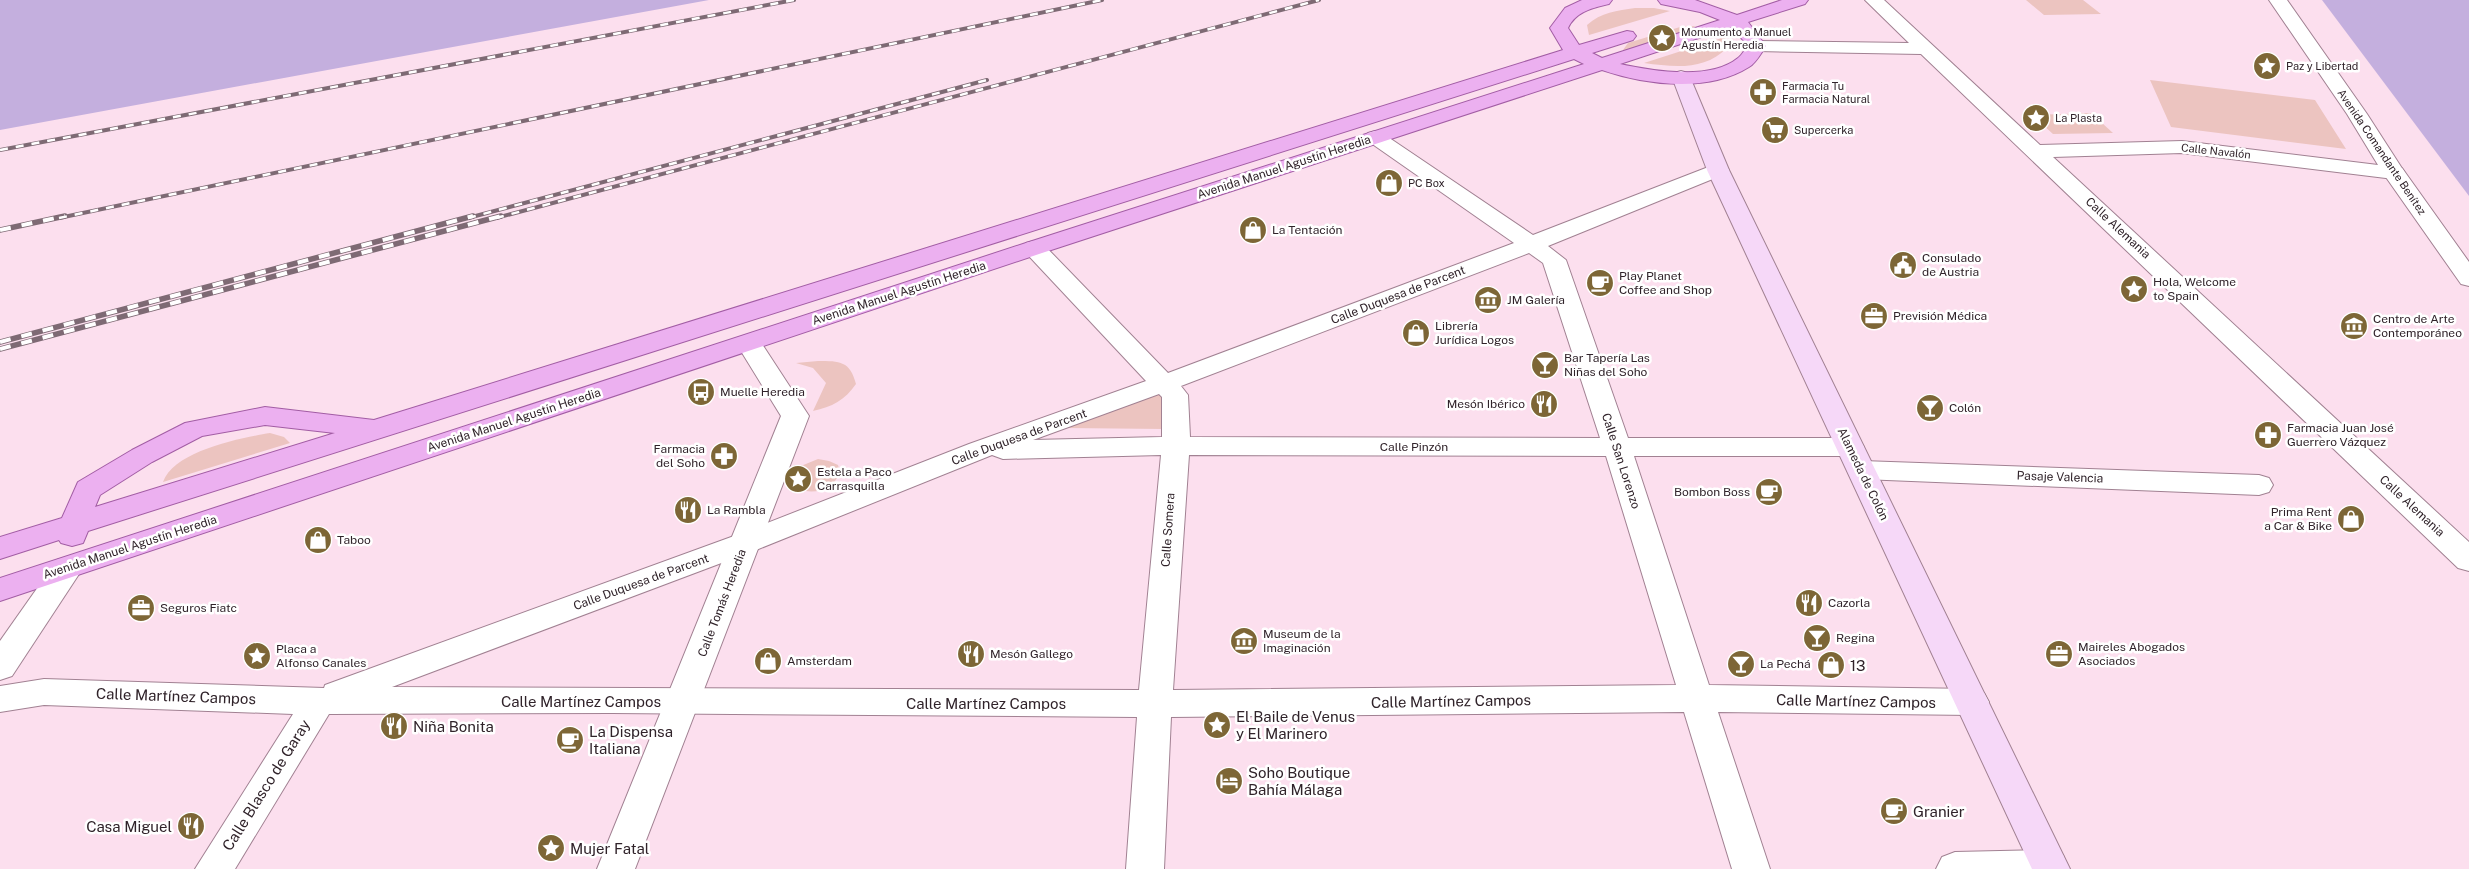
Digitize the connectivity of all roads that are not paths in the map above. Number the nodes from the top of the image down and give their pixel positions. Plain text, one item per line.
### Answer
1 (1603, 0) edge
2 (1668, 0) edge
3 (1748, 0) edge
4 (1799, 0) edge
5 (1874, 0) edge
6 (2278, 0) edge
7 (1712, 10) junction
8 (1684, 18) dead end
9 (1736, 22) junction
10 (1648, 30) dead end
11 (1756, 46) junction
12 (1926, 49) junction
13 (1575, 51) junction
14 (1600, 64) junction
15 (1681, 77) junction
16 (1375, 137) junction
17 (2037, 151) junction
18 (1718, 170) junction
19 (2394, 173) junction
20 (1532, 244) junction
21 (1034, 248) junction
22 (2469, 279) edge
23 (749, 343) junction
24 (1165, 383) junction
25 (377, 429) junction
26 (1176, 446) junction
27 (1617, 447) junction
28 (979, 450) junction
29 (1856, 459) junction
30 (2259, 485) dead end
31 (74, 525) junction
32 (745, 543) junction
33 (0, 548) edge
34 (2469, 560) edge
35 (68, 568) junction
36 (0, 590) edge
37 (0, 667) edge
38 (1697, 698) junction
39 (0, 699) edge
40 (319, 701) junction
41 (682, 702) junction
42 (1972, 702) junction
43 (1155, 704) junction
44 (2051, 868) edge
45 (214, 869) edge
46 (616, 869) edge
47 (1145, 869) edge
48 (1752, 869) edge
49 (1955, 869) edge

1 - 13 main road
2 - 7 main road
3 - 7 main road
4 - 9 main road, Avenida Manuel Agustín Heredia
5 - 12 street, Calle Alemania
6 - 19 street, Avenida Comandante Benítez
7 - 8 main road
7 - 9 main road
9 - 11 main road
9 - 14 main road, Avenida Manuel Agustín Heredia
10 - 13 main road, Avenida Manuel Agustín Heredia
11 - 12 street
11 - 15 main road
12 - 17 street, Calle Alemania
13 - 14 main road
13 - 25 main road, Avenida Manuel Agustín Heredia
14 - 15 main road
14 - 16 main road, Avenida Manuel Agustín Heredia
15 - 18 main road, Alameda de Colón
16 - 20 street, Calle San Lorenzo
16 - 21 main road, Avenida Manuel Agustín Heredia
17 - 19 street, Calle Navalón
17 - 34 street, Calle Alemania
18 - 20 street, Calle Duquesa de Parcent
18 - 29 main road, Alameda de Colón
19 - 22 street, Avenida Comandante Benítez
20 - 24 street, Calle Duquesa de Parcent
20 - 27 street, Calle San Lorenzo
21 - 23 main road, Avenida Manuel Agustín Heredia
21 - 24 street, Calle Somera
23 - 32 street, Calle Tomás Heredia
23 - 35 main road, Avenida Manuel Agustín Heredia
24 - 26 street, Calle Somera
24 - 28 street, Calle Duquesa de Parcent
25 - 31 main road, Avenida Manuel Agustín Heredia
25 - 31 main road
26 - 27 street, Calle Pinzón
26 - 28 street, Calle Pinzón
26 - 43 street, Calle Somera
27 - 29 street, Calle Pinzón
27 - 38 street, Calle San Lorenzo
28 - 32 street, Calle Duquesa de Parcent
29 - 30 street, Pasaje Valencia
29 - 42 main road, Alameda de Colón
31 - 33 main road, Avenida Manuel Agustín Heredia
31 - 35 main road
32 - 40 street, Calle Duquesa de Parcent
32 - 41 street, Calle Tomás Heredia
35 - 36 main road, Avenida Manuel Agustín Heredia
35 - 37 street
38 - 42 street, Calle Martínez Campos
38 - 43 street, Calle Martínez Campos
38 - 48 street, Calle San Lorenzo
39 - 40 street, Calle Martínez Campos
40 - 41 street, Calle Martínez Campos
40 - 45 street, Calle Blasco de Garay
41 - 43 street, Calle Martínez Campos
41 - 46 street, Calle Tomás Heredia
42 - 44 main road, Alameda de Colón
43 - 47 street, Calle Somera
44 - 49 street

